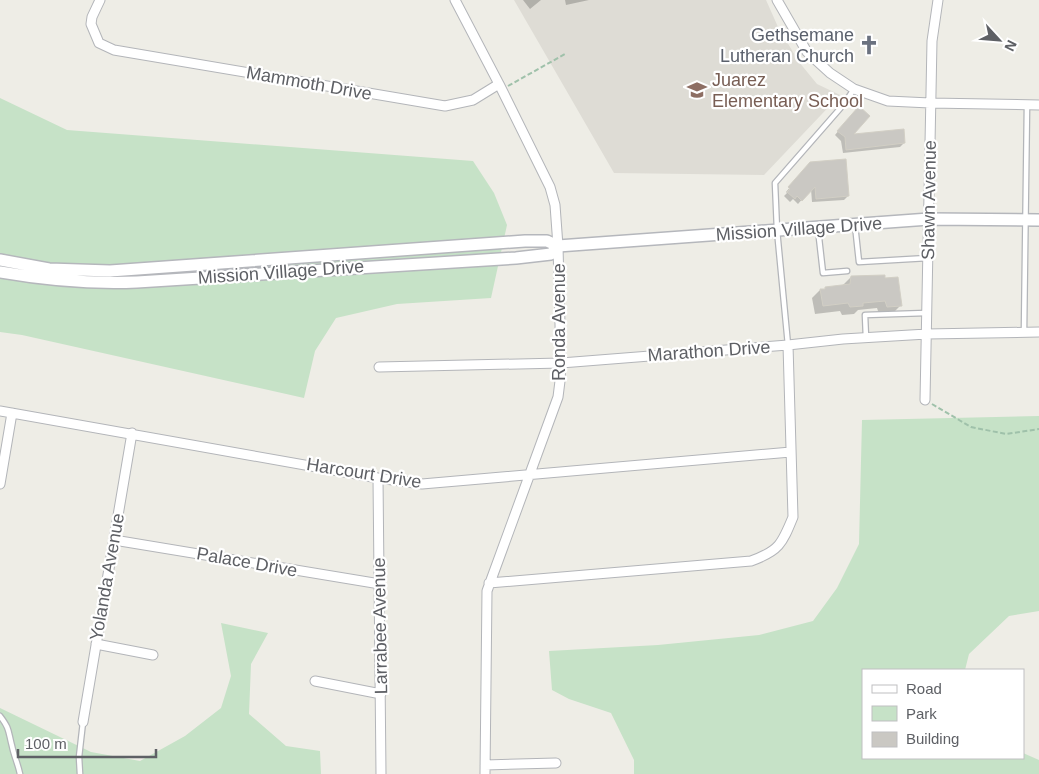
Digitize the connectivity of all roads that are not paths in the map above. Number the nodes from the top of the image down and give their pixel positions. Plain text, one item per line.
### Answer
1 (100, 0) edge
2 (455, 0) edge
3 (777, 0) edge
4 (938, 0) edge
5 (501, 87) junction
6 (854, 89) junction
7 (930, 103) junction
8 (1027, 104) junction
9 (1039, 104) edge
10 (929, 219) junction
11 (1026, 220) junction
12 (1039, 220) edge
13 (855, 224) junction
14 (818, 227) junction
15 (777, 230) junction
16 (558, 246) junction
17 (928, 258) junction
18 (0, 260) edge
19 (847, 271) dead end
20 (0, 272) edge
21 (927, 313) junction
22 (1024, 332) junction
23 (1039, 332) edge
24 (927, 334) junction
25 (866, 338) junction
26 (788, 345) junction
27 (561, 363) junction
28 (379, 367) dead end
29 (925, 400) road end
30 (0, 411) edge
31 (12, 413) junction
32 (132, 433) junction
33 (791, 452) junction
34 (529, 475) junction
35 (378, 478) junction
36 (0, 484) edge
37 (114, 540) junction
38 (489, 583) junction
39 (380, 584) junction
40 (96, 644) junction
41 (153, 655) dead end
42 (315, 681) dead end
43 (381, 694) junction
44 (0, 716) edge
45 (83, 722) joint
46 (556, 763) dead end
47 (485, 769) edge
48 (20, 774) edge
49 (80, 774) edge
50 (381, 774) edge

1 - 5 street, Mammoth Drive
2 - 5 street, Ronda Avenue
3 - 6 street
4 - 7 street, Shawn Avenue
5 - 16 street, Ronda Avenue
6 - 7 street
6 - 15 lane
7 - 8 street
7 - 10 street, Shawn Avenue
8 - 9 street
8 - 11 lane
10 - 11 main road, Mission Village Drive
10 - 13 main road, Mission Village Drive
10 - 17 street, Shawn Avenue
11 - 12 main road, Mission Village Drive
11 - 22 lane
13 - 14 main road, Mission Village Drive
13 - 17 lane
14 - 15 main road, Mission Village Drive
14 - 19 lane
15 - 16 main road, Mission Village Drive
15 - 26 lane
16 - 18 main road, Mission Village Drive
16 - 20 main road, Mission Village Drive
16 - 27 street, Ronda Avenue
17 - 21 street, Shawn Avenue
21 - 24 street, Shawn Avenue
21 - 25 lane
22 - 23 street, Marathon Drive
22 - 24 street, Marathon Drive
24 - 25 street, Marathon Drive
24 - 29 street, Shawn Avenue
25 - 26 street, Marathon Drive
26 - 27 street, Marathon Drive
26 - 33 street
27 - 28 street, Marathon Drive
27 - 34 street, Ronda Avenue
30 - 31 street, Harcourt Drive
31 - 32 street, Harcourt Drive
31 - 36 street
32 - 35 street, Harcourt Drive
32 - 37 street, Yolanda Avenue
33 - 34 street, Harcourt Drive
33 - 38 street
34 - 35 street, Harcourt Drive
34 - 38 street, Ronda Avenue
35 - 39 street, Larrabee Avenue
37 - 39 street, Palace Drive
37 - 40 street, Yolanda Avenue
38 - 47 street, Ronda Avenue
39 - 43 street, Larrabee Avenue
40 - 41 street
40 - 45 street, Yolanda Avenue
42 - 43 street
43 - 50 street, Larrabee Avenue
44 - 48 lane
45 - 49 lane
46 - 47 street

